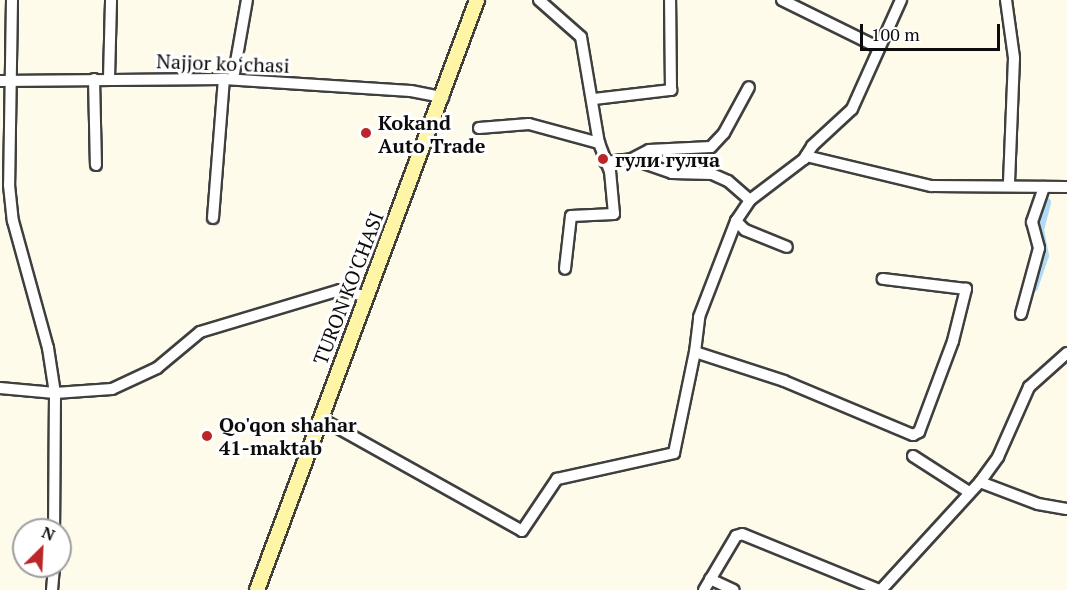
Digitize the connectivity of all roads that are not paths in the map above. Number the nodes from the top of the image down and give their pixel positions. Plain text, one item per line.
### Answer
1 (12, 0) edge
2 (111, 0) edge
3 (247, 0) edge
4 (539, 0) edge
5 (670, 0) edge
6 (782, 0) edge
7 (902, 0) edge
8 (1006, 0) edge
9 (474, 1) edge
10 (879, 48) junction
11 (109, 78) junction
12 (94, 79) junction
13 (228, 79) junction
14 (5, 81) edge
15 (749, 87) dead end
16 (443, 98) junction
17 (594, 99) junction
18 (479, 128) dead end
19 (599, 143) junction
20 (806, 156) junction
21 (632, 159) junction
22 (605, 162) junction
23 (96, 165) dead end
24 (1009, 186) junction
25 (1044, 187) junction
26 (1067, 187) edge
27 (750, 200) junction
28 (213, 218) dead end
29 (736, 221) junction
30 (788, 247) dead end
31 (565, 269) dead end
32 (883, 279) dead end
33 (364, 296) junction
34 (1022, 314) dead end
35 (695, 352) junction
36 (1067, 354) edge
37 (0, 388) edge
38 (55, 393) junction
39 (320, 418) junction
40 (913, 456) dead end
41 (980, 482) junction
42 (969, 492) junction
43 (1067, 509) edge
44 (54, 518) edge
45 (710, 579) junction
46 (257, 590) edge
47 (704, 590) edge
48 (734, 590) edge
49 (880, 590) edge

1 - 14 street
2 - 11 street
3 - 13 street
4 - 17 street
5 - 17 street
6 - 10 street
7 - 10 street
8 - 24 street
9 - 16 main road, TURON KO'CHASI
10 - 20 street
11 - 12 street, Najjor koʻchasi
11 - 13 street, Najjor koʻchasi
12 - 14 street, Najjor koʻchasi
12 - 23 street
13 - 16 street, Najjor koʻchasi
13 - 28 street
14 - 38 street
15 - 21 street
16 - 33 main road, TURON KO'CHASI
17 - 19 street
18 - 19 street
19 - 22 street
20 - 24 street
20 - 27 street
21 - 22 street
21 - 27 street
22 - 31 street
24 - 25 street
25 - 26 street
25 - 34 street
27 - 29 street
29 - 30 street
29 - 35 street
32 - 35 street
33 - 38 street
33 - 39 main road, TURON KO'CHASI
35 - 39 street
36 - 41 street
37 - 38 street
38 - 44 street
39 - 46 main road, TURON KO'CHASI
40 - 42 street
41 - 42 street
41 - 43 street
42 - 49 street
45 - 47 street
45 - 48 street
45 - 49 street

